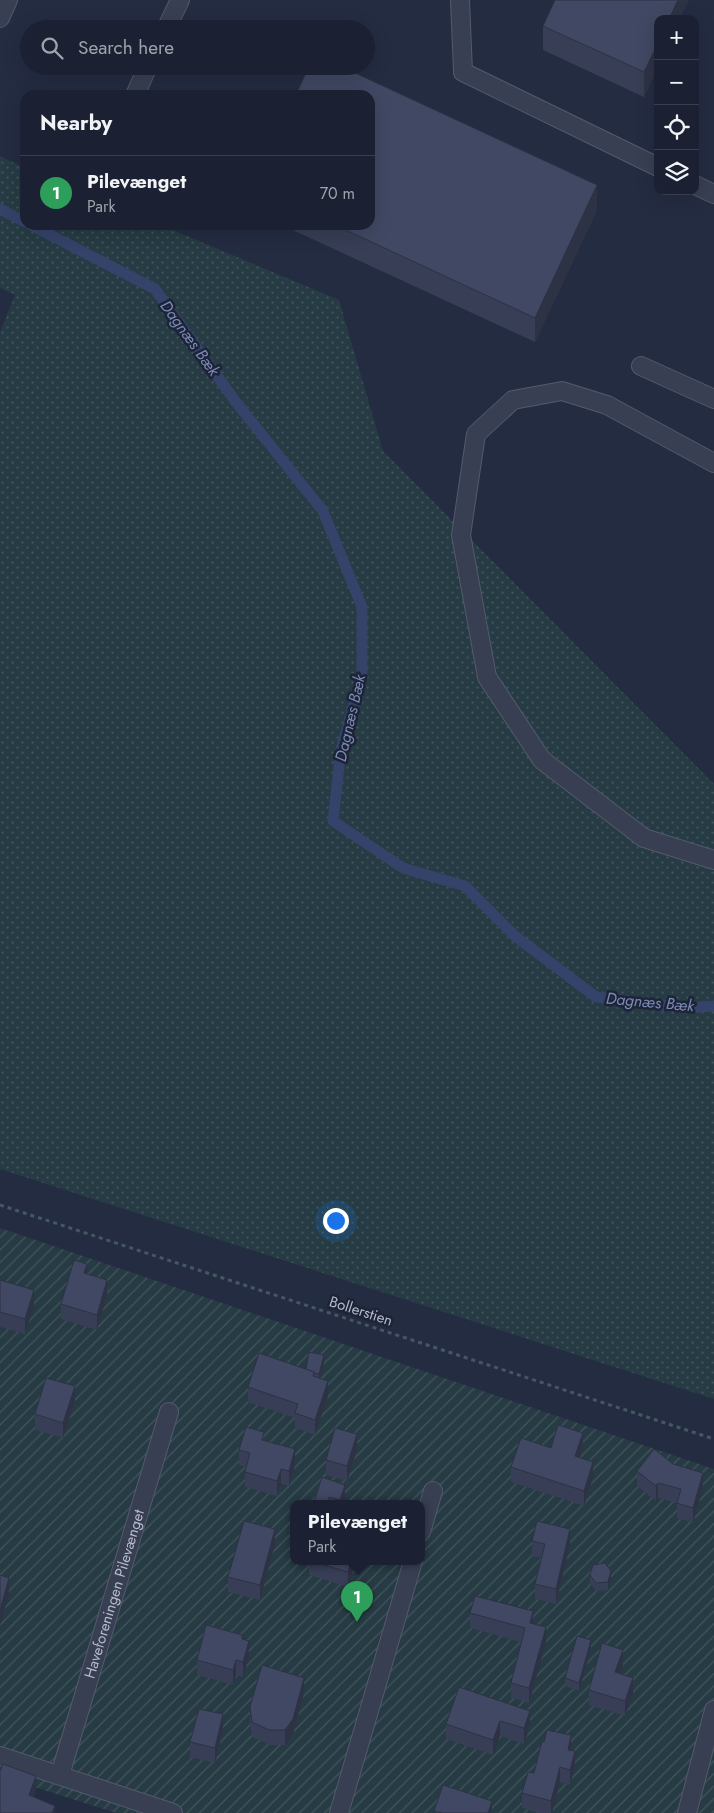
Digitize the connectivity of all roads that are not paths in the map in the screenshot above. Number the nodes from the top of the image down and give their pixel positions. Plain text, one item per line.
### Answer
1 (8, 0) edge
2 (180, 0) edge
3 (460, 0) edge
4 (0, 18) edge
5 (170, 20) edge
6 (144, 75) edge
7 (137, 90) edge
8 (654, 165) edge
9 (699, 187) edge
10 (714, 194) edge
11 (641, 366) dead end
12 (714, 400) edge
13 (714, 463) edge
14 (714, 860) edge
15 (169, 1412) dead end
16 (433, 1491) dead end
17 (425, 1518) edge
18 (411, 1565) edge
19 (714, 1710) edge
20 (0, 1756) edge
21 (60, 1775) junction
22 (173, 1813) edge
23 (339, 1813) edge
24 (687, 1813) edge

1 - 4 lane
2 - 5 lane
3 - 8 lane
6 - 7 lane
9 - 10 lane
11 - 12 lane
13 - 14 lane
15 - 21 lane, Haveforeningen Pilevænget
16 - 17 lane
18 - 23 lane
19 - 24 lane
20 - 21 lane
21 - 22 lane

